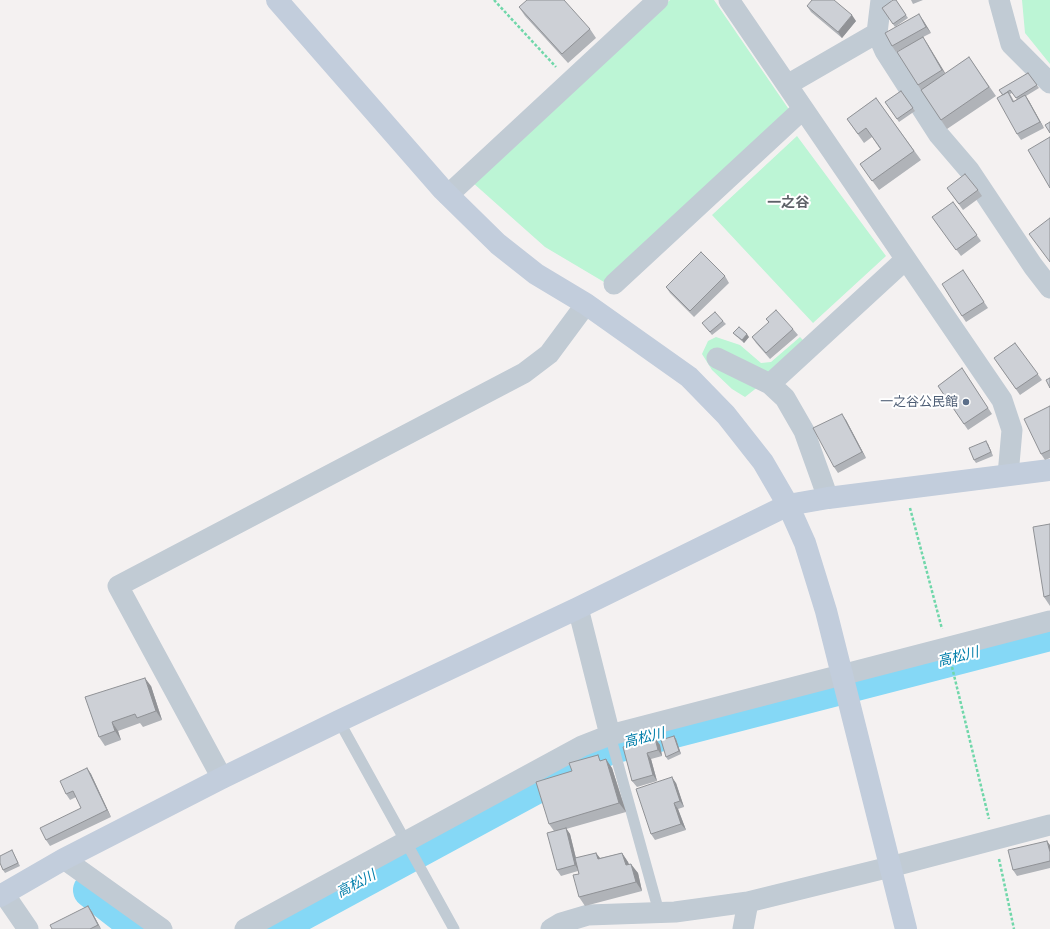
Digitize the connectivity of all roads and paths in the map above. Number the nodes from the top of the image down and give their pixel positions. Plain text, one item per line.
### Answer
1 (277, 0) edge
2 (494, 0) edge
3 (658, 0) edge
4 (730, 0) edge
5 (881, 0) edge
6 (999, 0) edge
7 (877, 33) junction
8 (570, 82) junction
9 (1050, 83) edge
10 (787, 85) junction
11 (803, 109) junction
12 (448, 195) junction
13 (906, 259) junction
14 (614, 284) dead end
15 (1050, 288) edge
16 (586, 304) junction
17 (717, 358) dead end
18 (770, 384) junction
19 (1050, 470) edge
20 (1008, 475) junction
21 (904, 488) junction
22 (828, 498) junction
23 (788, 505) junction
24 (578, 608) junction
25 (1050, 622) edge
26 (947, 649) junction
27 (952, 668) dead end
28 (845, 684) junction
29 (339, 721) junction
30 (613, 745) junction
31 (222, 778) junction
32 (1050, 825) edge
33 (994, 840) junction
34 (406, 843) junction
35 (64, 859) junction
36 (890, 867) junction
37 (2, 895) edge
38 (748, 902) junction
39 (659, 912) junction
40 (28, 929) edge
41 (162, 929) edge
42 (245, 929) edge
43 (454, 929) edge
44 (551, 929) edge
45 (743, 929) edge
46 (906, 929) edge
47 (1014, 929) edge

1 - 12 street
2 - 8 path
3 - 8 street
4 - 10 street
5 - 7 street
6 - 9 street
7 - 10 street
7 - 15 street
8 - 12 street
10 - 11 street
11 - 13 street
11 - 14 street
12 - 16 street
13 - 18 street
13 - 20 street
16 - 23 street
16 - 31 street
17 - 18 street
18 - 22 street
19 - 20 street
20 - 21 street
21 - 22 street
21 - 26 path
22 - 23 street
23 - 24 street
23 - 28 street
24 - 29 street
24 - 30 street
25 - 26 street
26 - 28 street
27 - 33 path
28 - 30 street
28 - 36 street
29 - 31 street
29 - 34 lane
30 - 34 street
30 - 39 lane
31 - 35 street
32 - 33 street
33 - 36 street
33 - 47 path
34 - 42 street
34 - 43 lane
35 - 37 street
35 - 41 street
36 - 38 street
36 - 46 street
37 - 40 street
38 - 39 street
38 - 45 street
39 - 44 street

